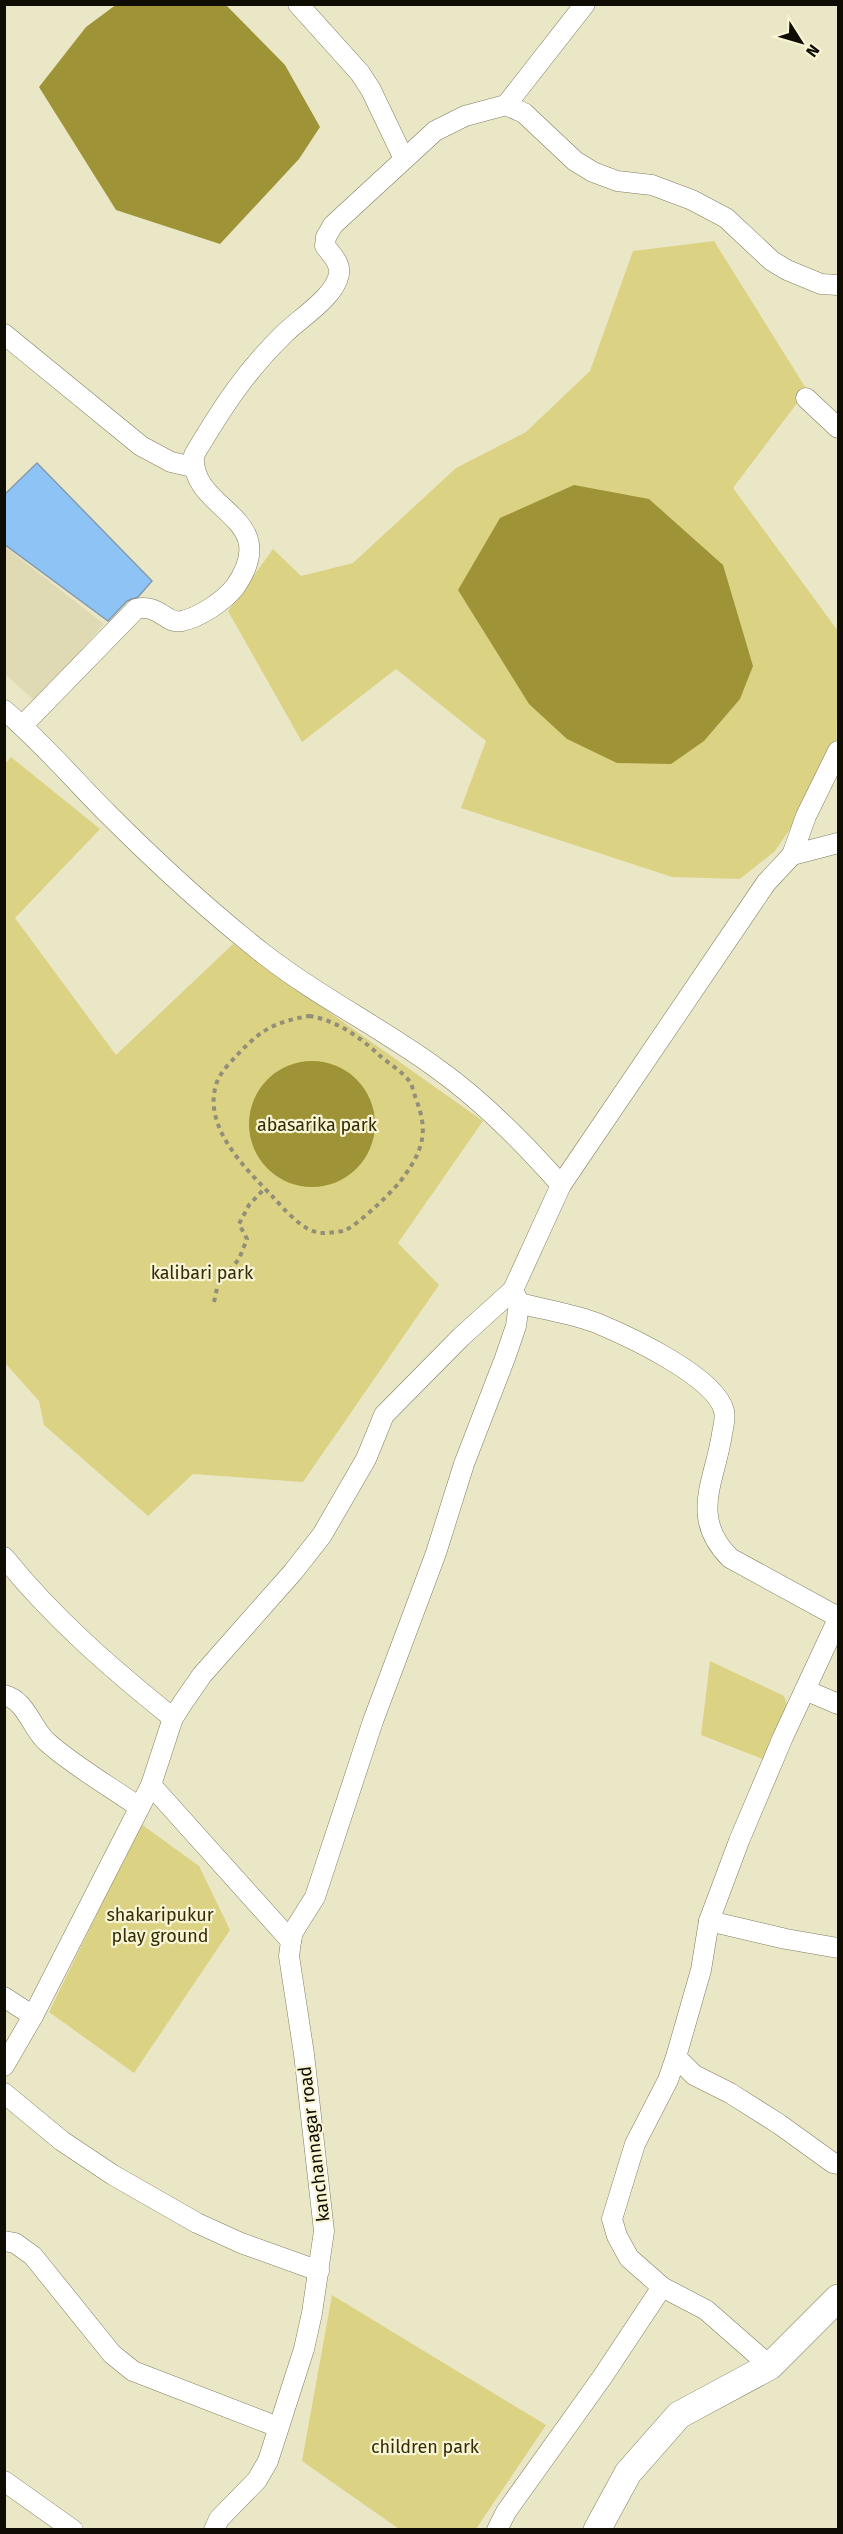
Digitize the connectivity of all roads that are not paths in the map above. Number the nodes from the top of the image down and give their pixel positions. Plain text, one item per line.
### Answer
1 (298, 4) edge
2 (585, 4) edge
3 (506, 105) junction
4 (404, 159) junction
5 (838, 285) edge
6 (4, 334) edge
7 (806, 398) dead end
8 (838, 428) edge
9 (193, 467) junction
10 (4, 710) edge
11 (23, 726) junction
12 (838, 751) edge
13 (838, 843) edge
14 (792, 855) junction
15 (561, 1185) junction
16 (516, 1297) junction
17 (4, 1557) edge
18 (838, 1618) edge
19 (805, 1690) junction
20 (4, 1695) edge
21 (838, 1704) edge
22 (173, 1719) junction
23 (151, 1785) junction
24 (139, 1807) junction
25 (709, 1921) junction
26 (291, 1941) junction
27 (838, 1948) edge
28 (4, 1997) edge
29 (33, 2016) junction
30 (676, 2057) junction
31 (4, 2066) edge
32 (4, 2093) edge
33 (838, 2164) edge
34 (4, 2241) edge
35 (319, 2271) junction
36 (662, 2287) junction
37 (838, 2298) edge
38 (770, 2366) junction
39 (278, 2427) junction
40 (4, 2481) edge
41 (46, 2522) edge
42 (73, 2529) edge
43 (214, 2529) edge
44 (497, 2529) edge
45 (597, 2529) edge

1 - 4 street
2 - 3 street
3 - 4 street
3 - 5 street
4 - 9 street
6 - 9 street
7 - 8 street
9 - 11 street
10 - 11 street
11 - 15 street
12 - 14 street
13 - 14 street
14 - 15 street
15 - 16 street
16 - 18 street
16 - 22 street
16 - 26 street
17 - 22 street
18 - 19 street
19 - 21 street
19 - 25 street
20 - 24 street
22 - 23 street
23 - 24 street
23 - 26 street
24 - 29 street
25 - 27 street
25 - 30 street
26 - 35 street, kanchannagar road
28 - 29 street
29 - 31 street
30 - 33 street
30 - 36 street
32 - 35 street
34 - 39 street
35 - 39 street, kanchannagar road
36 - 38 street
36 - 44 street
37 - 38 main road
38 - 45 main road
39 - 43 street, kanchannagar road
40 - 41 street
41 - 42 street

